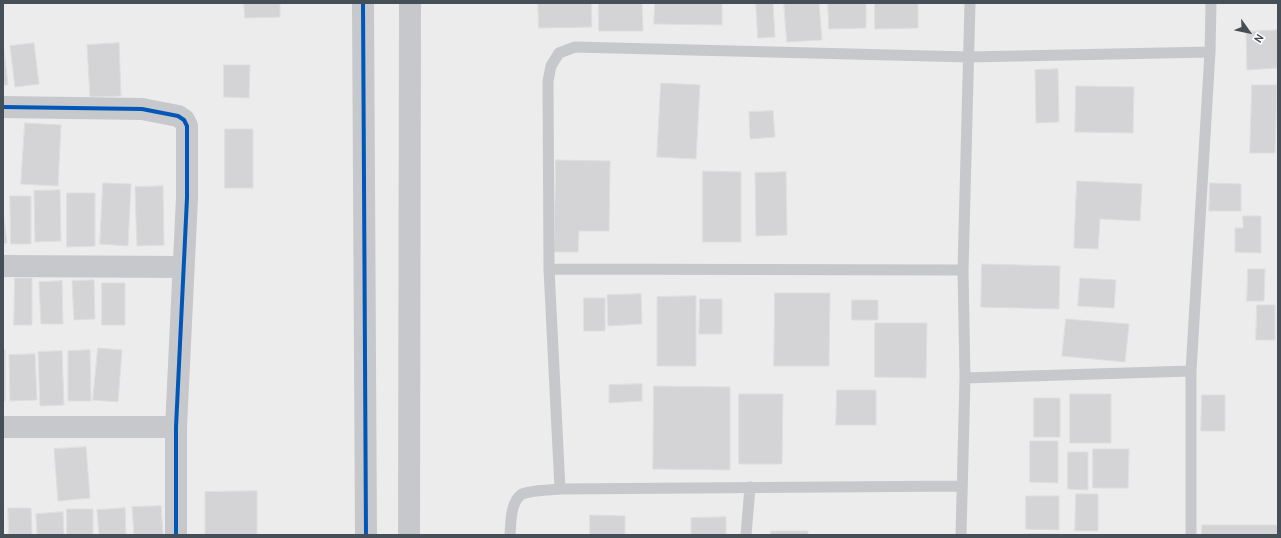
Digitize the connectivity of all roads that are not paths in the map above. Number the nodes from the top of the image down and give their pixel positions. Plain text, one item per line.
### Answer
1 (363, 3) edge
2 (410, 3) edge
3 (970, 3) edge
4 (1211, 3) edge
5 (1210, 52) junction
6 (969, 57) junction
7 (3, 107) edge
8 (3, 266) edge
9 (183, 267) junction
10 (549, 269) junction
11 (963, 270) junction
12 (1192, 371) junction
13 (965, 378) junction
14 (3, 427) edge
15 (176, 427) junction
16 (962, 486) junction
17 (750, 487) junction
18 (560, 489) junction
19 (176, 535) edge
20 (366, 535) edge
21 (409, 535) edge
22 (510, 535) edge
23 (746, 535) edge
24 (961, 535) edge
25 (1191, 535) edge

1 - 20 street
2 - 21 street
3 - 6 lane
4 - 5 lane
5 - 6 lane
5 - 12 lane
6 - 10 lane
6 - 11 lane
7 - 9 street
8 - 9 street
9 - 15 street
10 - 11 lane
10 - 18 lane
11 - 13 lane
12 - 13 lane
12 - 25 lane
13 - 16 lane
14 - 15 street
15 - 19 street
16 - 17 lane
16 - 24 lane
17 - 18 lane
17 - 23 lane
18 - 22 lane

